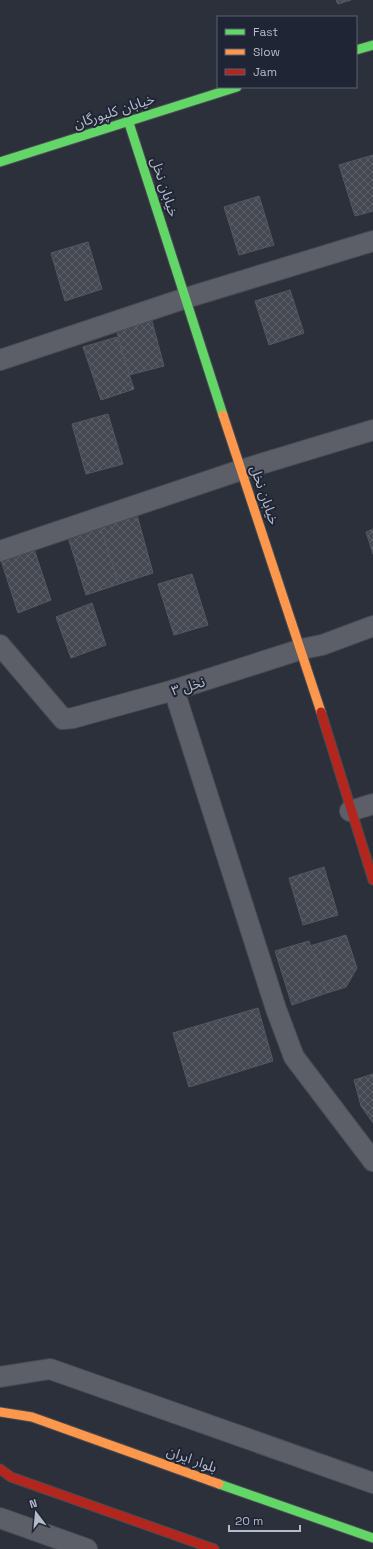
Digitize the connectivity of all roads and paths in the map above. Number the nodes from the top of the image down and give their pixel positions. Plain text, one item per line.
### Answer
1 (373, 45) edge
2 (357, 50) edge
3 (234, 88) edge
4 (128, 120) junction
5 (0, 162) edge
6 (373, 242) edge
7 (186, 298) junction
8 (0, 360) edge
9 (373, 430) edge
10 (241, 470) junction
11 (0, 551) edge
12 (373, 626) edge
13 (0, 645) edge
14 (302, 649) junction
15 (174, 690) junction
16 (373, 804) edge
17 (350, 811) junction
18 (373, 880) edge
19 (373, 1161) edge
20 (0, 1377) edge
21 (0, 1412) edge
22 (0, 1469) edge
23 (373, 1483) edge
24 (0, 1518) edge
25 (373, 1538) edge
26 (87, 1549) edge
27 (214, 1549) edge

1 - 2 street
3 - 4 street, خیابان کلپورگان
4 - 5 street, خیابان کلپورگان
4 - 7 street, خیابان نخل
6 - 7 street
7 - 8 street
7 - 10 street, خیابان نخل
9 - 10 street
10 - 11 street
10 - 14 street, خیابان نخل
12 - 14 street, نخل ۳
13 - 15 street, نخل ۳
14 - 15 street, نخل ۳
14 - 17 street, خیابان نخل
15 - 19 street
16 - 17 street
17 - 18 street, خیابان نخل
20 - 23 street
21 - 25 street, بلوار ایران
22 - 27 street
24 - 26 street

